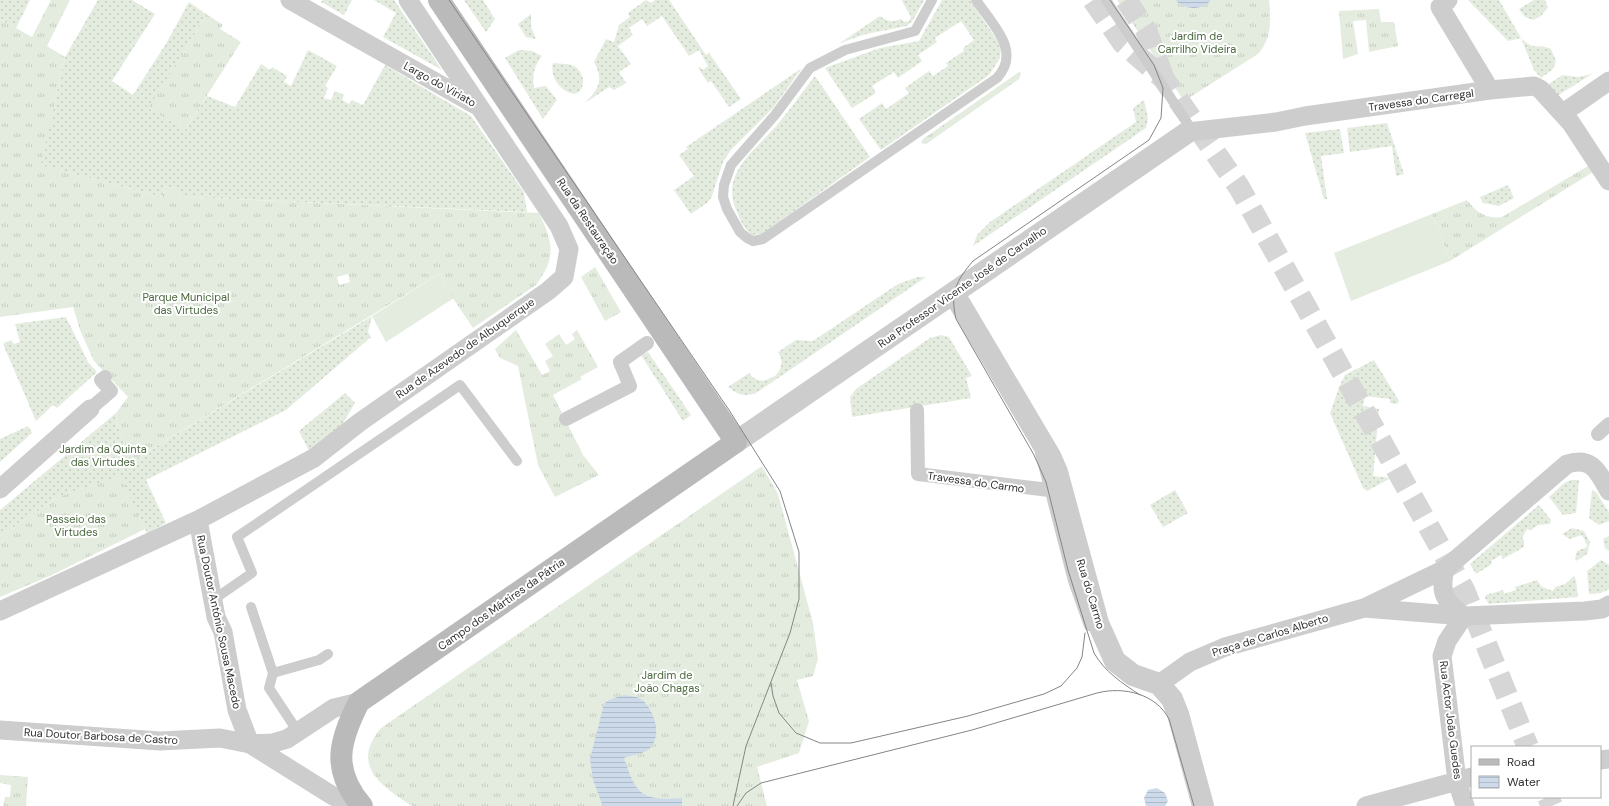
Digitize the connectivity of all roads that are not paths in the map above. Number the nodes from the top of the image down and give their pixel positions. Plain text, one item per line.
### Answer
1 (408, 0) edge
2 (439, 0) edge
3 (932, 0) edge
4 (976, 0) edge
5 (1106, 0) edge
6 (1448, 0) edge
7 (294, 1) edge
8 (1609, 81) edge
9 (1490, 90) junction
10 (480, 107) junction
11 (1563, 114) junction
12 (1188, 128) junction
13 (1609, 181) edge
14 (954, 294) junction
15 (647, 343) dead end
16 (105, 377) dead end
17 (90, 409) joint
18 (917, 410) dead end
19 (566, 419) dead end
20 (1609, 424) edge
21 (1598, 434) dead end
22 (1039, 437) junction
23 (736, 442) junction
24 (517, 461) dead end
25 (0, 489) edge
26 (1049, 490) junction
27 (1609, 491) edge
28 (198, 520) junction
29 (1445, 569) junction
30 (212, 600) junction
31 (1609, 606) edge
32 (251, 607) dead end
33 (1364, 608) junction
34 (0, 611) edge
35 (1585, 611) junction
36 (1464, 616) junction
37 (1609, 622) edge
38 (328, 654) dead end
39 (1115, 661) junction
40 (273, 673) junction
41 (1159, 684) junction
42 (359, 702) junction
43 (0, 730) edge
44 (298, 732) junction
45 (250, 744) junction
46 (1465, 779) edge
47 (356, 806) edge
48 (362, 806) edge
49 (1203, 806) edge
50 (1366, 806) edge
51 (1465, 806) edge

1 - 10 street, Largo do Viriato
2 - 23 main road, Rua da Restauração
3 - 4 lane
5 - 12 lane
6 - 9 street
7 - 10 street, Largo do Viriato
8 - 11 street
9 - 11 street, Travessa do Carregal
9 - 12 street, Travessa do Carregal
10 - 28 street, Rua de Azevedo de Albuquerque
11 - 13 street, Travessa do Carregal
12 - 14 street, Rua Professor Vicente José de Carvalho
14 - 22 street, Rua do Carmo
14 - 23 street, Rua Professor Vicente José de Carvalho
15 - 19 street
16 - 17 street
17 - 25 street
18 - 26 street, Travessa do Carmo
20 - 21 street
22 - 26 lane, Rua do Carmo
22 - 39 street, Rua do Carmo
23 - 42 main road, Campo dos Mártires da Pátria
24 - 30 lane
26 - 39 lane, Rua do Carmo
27 - 29 street, Praça de Carlos Alberto
28 - 30 street, Rua Doutor António Sousa Macedo
28 - 34 street
29 - 33 street, Praça de Carlos Alberto
29 - 36 street
30 - 45 street, Rua Doutor António Sousa Macedo
31 - 35 street, Praça de Carlos Alberto
32 - 40 lane
33 - 36 street, Praça de Carlos Alberto
33 - 41 street, Praça de Carlos Alberto
35 - 36 street, Praça de Carlos Alberto
35 - 37 street
36 - 46 street, Rua Actor João Guedes
38 - 40 lane
39 - 41 street
40 - 44 lane
41 - 49 street
42 - 44 street, Rua Doutor Barbosa de Castro
42 - 48 main road, Campo dos Mártires da Pátria
43 - 45 street, Rua Doutor Barbosa de Castro
44 - 45 street, Rua Doutor Barbosa de Castro
45 - 47 street
46 - 50 street
46 - 51 street, Rua Actor João Guedes

